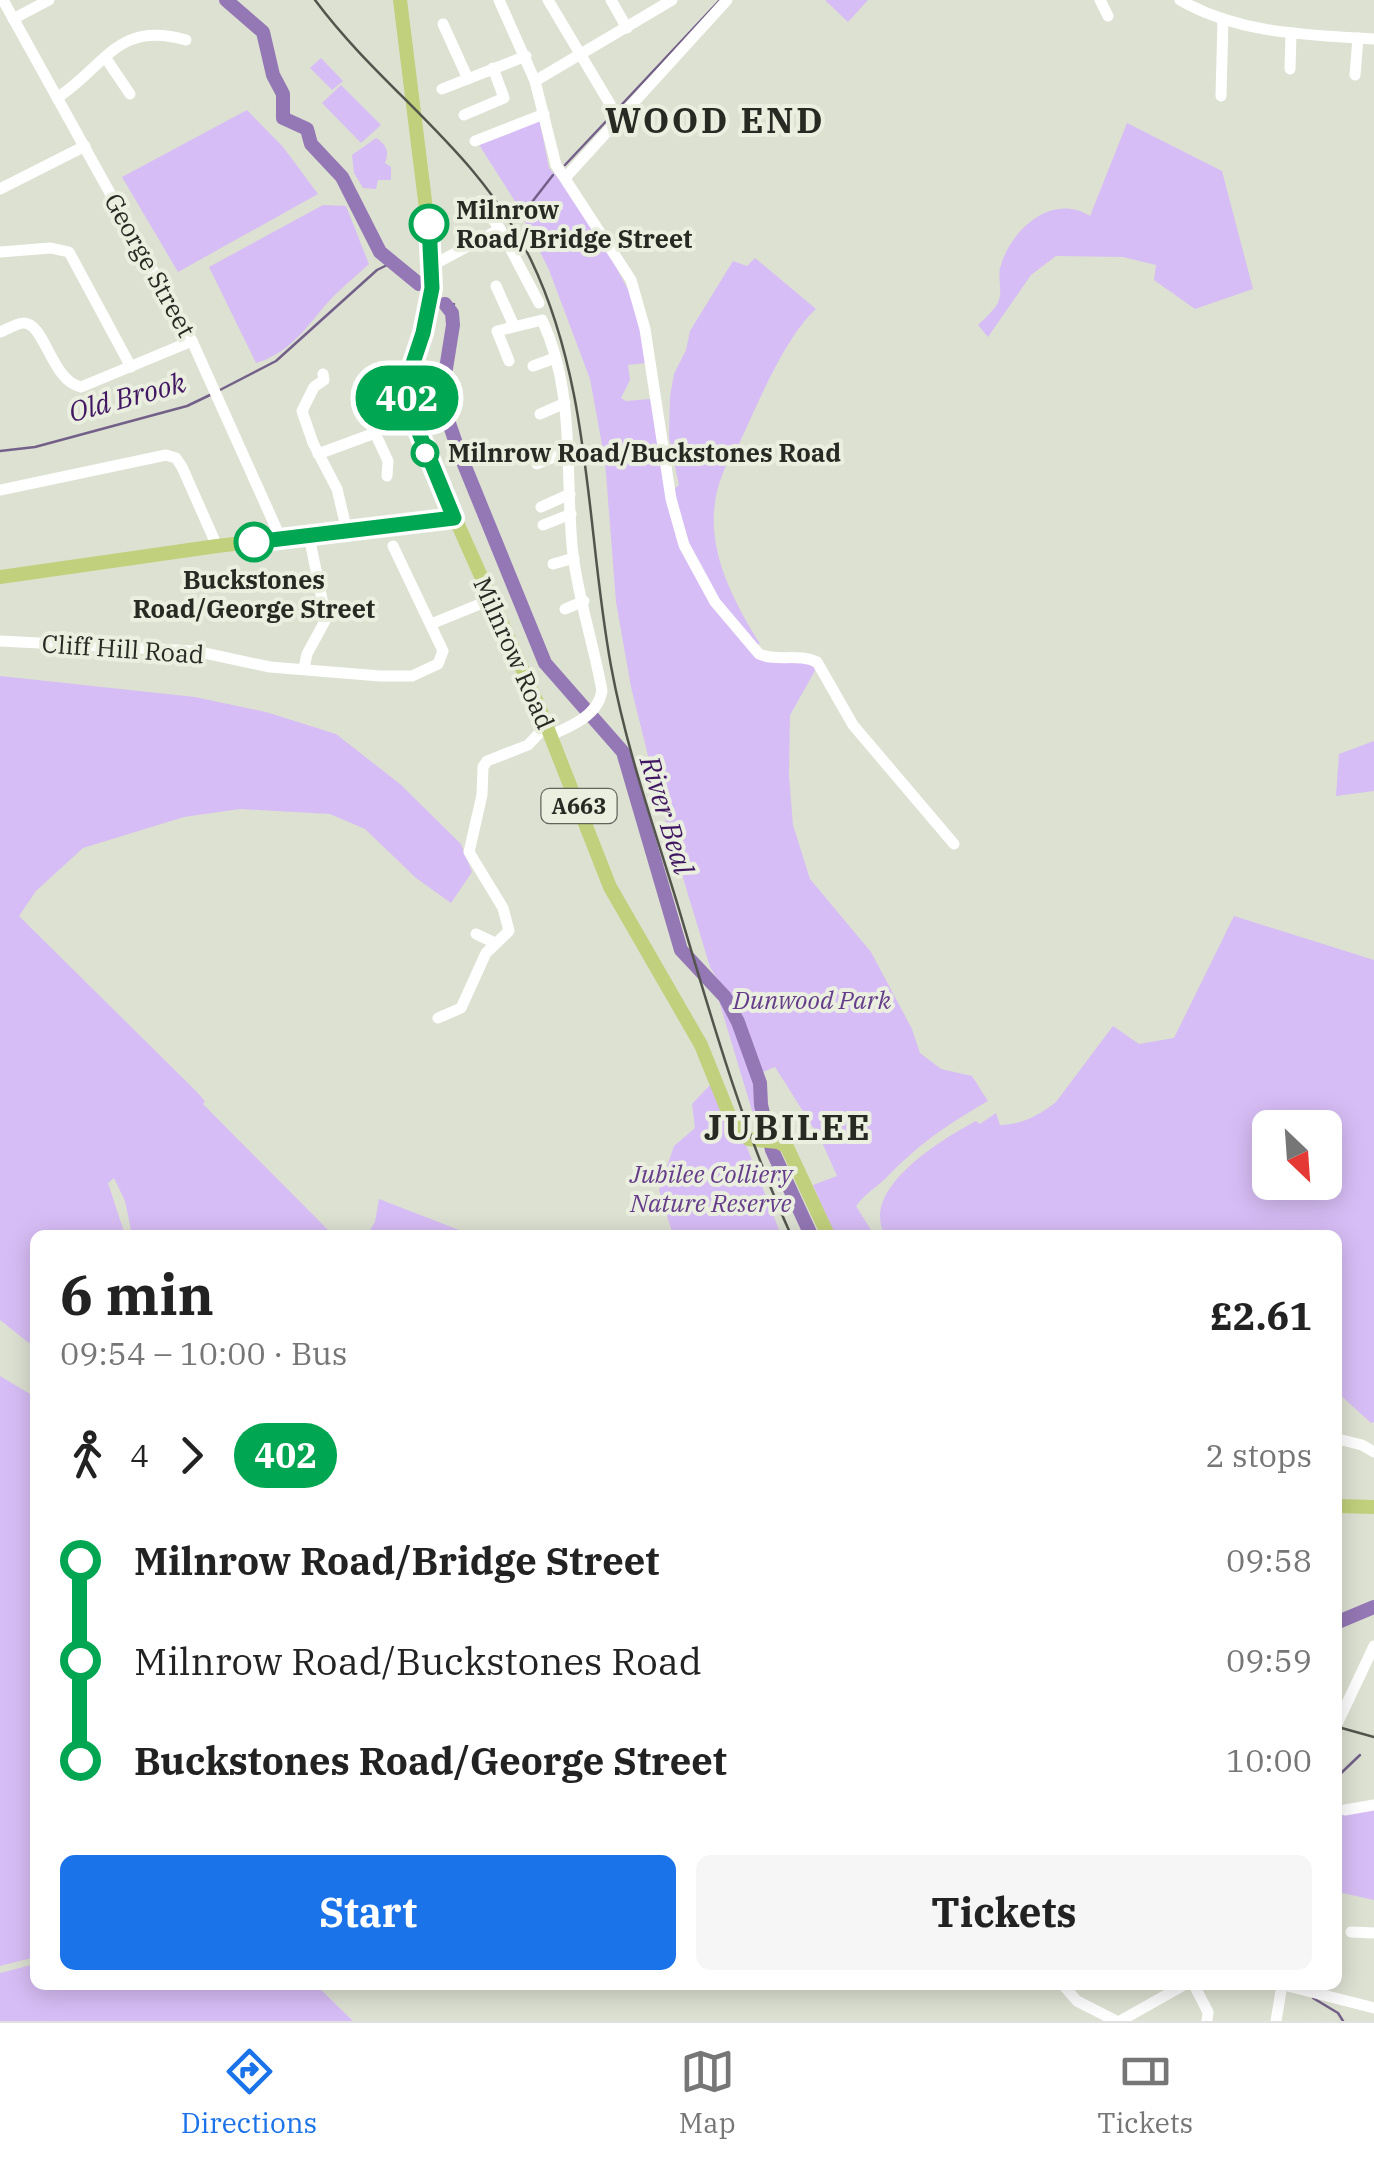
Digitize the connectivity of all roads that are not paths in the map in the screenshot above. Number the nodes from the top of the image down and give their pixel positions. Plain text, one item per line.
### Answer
1 (3, 0) edge
2 (49, 0) edge
3 (400, 0) edge
4 (500, 0) edge
5 (548, 0) edge
6 (611, 0) edge
7 (672, 0) edge
8 (727, 0) edge
9 (1100, 0) edge
10 (1180, 0) edge
11 (1108, 16) dead end
12 (1224, 18) junction
13 (14, 19) junction
14 (444, 24) dead end
15 (627, 28) junction
16 (1291, 33) junction
17 (1358, 38) junction
18 (1374, 39) edge
19 (186, 40) dead end
20 (582, 54) junction
21 (105, 56) junction
22 (526, 56) junction
23 (493, 68) junction
24 (1290, 70) dead end
25 (1356, 75) dead end
26 (468, 78) junction
27 (534, 81) junction
28 (442, 89) dead end
29 (130, 94) dead end
30 (1221, 96) dead end
31 (57, 98) junction
32 (610, 104) dead end
33 (544, 114) junction
34 (464, 115) dead end
35 (475, 141) dead end
36 (85, 146) junction
37 (565, 178) junction
38 (0, 189) edge
39 (480, 201) dead end
40 (500, 229) junction
41 (0, 252) edge
42 (433, 265) junction
43 (496, 286) dead end
44 (540, 303) dead end
45 (514, 326) junction
46 (0, 332) edge
47 (192, 341) junction
48 (554, 358) junction
49 (509, 361) dead end
50 (533, 366) dead end
51 (132, 368) junction
52 (323, 374) dead end
53 (565, 404) junction
54 (540, 414) dead end
55 (569, 450) junction
56 (318, 454) junction
57 (537, 464) dead end
58 (387, 476) dead end
59 (0, 490) edge
60 (570, 494) junction
61 (541, 507) dead end
62 (571, 514) junction
63 (454, 518) junction
64 (543, 526) dead end
65 (347, 532) junction
66 (309, 536) junction
67 (281, 539) junction
68 (216, 546) junction
69 (393, 546) dead end
70 (574, 558) junction
71 (552, 564) dead end
72 (0, 578) edge
73 (490, 600) junction
74 (584, 601) junction
75 (564, 608) dead end
76 (431, 624) junction
77 (0, 641) edge
78 (304, 668) junction
79 (549, 730) junction
80 (954, 844) dead end
81 (476, 934) dead end
82 (495, 942) junction
83 (438, 1018) dead end
84 (826, 1230) edge
85 (1342, 1439) edge
86 (1374, 1452) edge
87 (1342, 1506) edge
88 (1374, 1508) edge
89 (1374, 1646) edge
90 (1342, 1711) edge
91 (1374, 1805) edge
92 (1345, 1810) dead end
93 (1351, 1932) dead end
94 (1374, 1932) edge
95 (1068, 1990) edge
96 (1175, 1990) edge
97 (1197, 1990) edge
98 (1282, 1990) edge
99 (1303, 1990) edge
100 (1374, 2008) edge
101 (1118, 2021) edge
102 (1207, 2021) edge
103 (1276, 2021) edge

1 - 13 street, George Street
2 - 13 street
3 - 42 main road, Milnrow Road / A663
4 - 22 street
5 - 20 street
6 - 15 street
7 - 15 street
8 - 37 street
9 - 11 street
10 - 12 street
12 - 16 street
12 - 30 street
13 - 31 street, George Street
14 - 26 street
15 - 20 street
16 - 17 street
16 - 24 street
17 - 18 street
17 - 25 street
19 - 21 street
20 - 27 street
20 - 32 street
21 - 29 street
21 - 31 street
22 - 23 street
22 - 27 street
23 - 26 street
23 - 34 street
26 - 28 street
27 - 33 street
31 - 36 street, George Street
33 - 35 street
33 - 37 street
36 - 38 street
36 - 47 street, George Street
37 - 80 street
39 - 40 street
40 - 42 street
40 - 44 street
41 - 51 street
42 - 63 main road, Milnrow Road / A663
43 - 45 street
45 - 48 street
45 - 49 street
46 - 51 street
47 - 51 street
47 - 67 street, George Street
48 - 50 street
48 - 53 street
52 - 56 street
53 - 54 street
53 - 55 street
55 - 57 street
55 - 60 street
56 - 58 street
56 - 65 street
59 - 68 street
60 - 61 street
60 - 62 street
62 - 64 street
62 - 70 street
63 - 65 main road
63 - 73 main road, Milnrow Road / A663
65 - 66 main road
66 - 67 main road
66 - 78 street
67 - 68 main road
68 - 72 main road
69 - 76 street
70 - 71 street
70 - 74 street
73 - 76 street
73 - 79 main road, Milnrow Road / A663
74 - 75 street
74 - 79 street
76 - 78 street, Cliff Hill Road
77 - 78 street, Cliff Hill Road
79 - 82 street
79 - 84 main road, Milnrow Road / A663
81 - 82 street
82 - 83 street
85 - 86 street
87 - 88 main road
89 - 90 street
91 - 92 street
93 - 94 street
95 - 101 street
96 - 101 street
97 - 102 street
98 - 103 street
99 - 100 street

